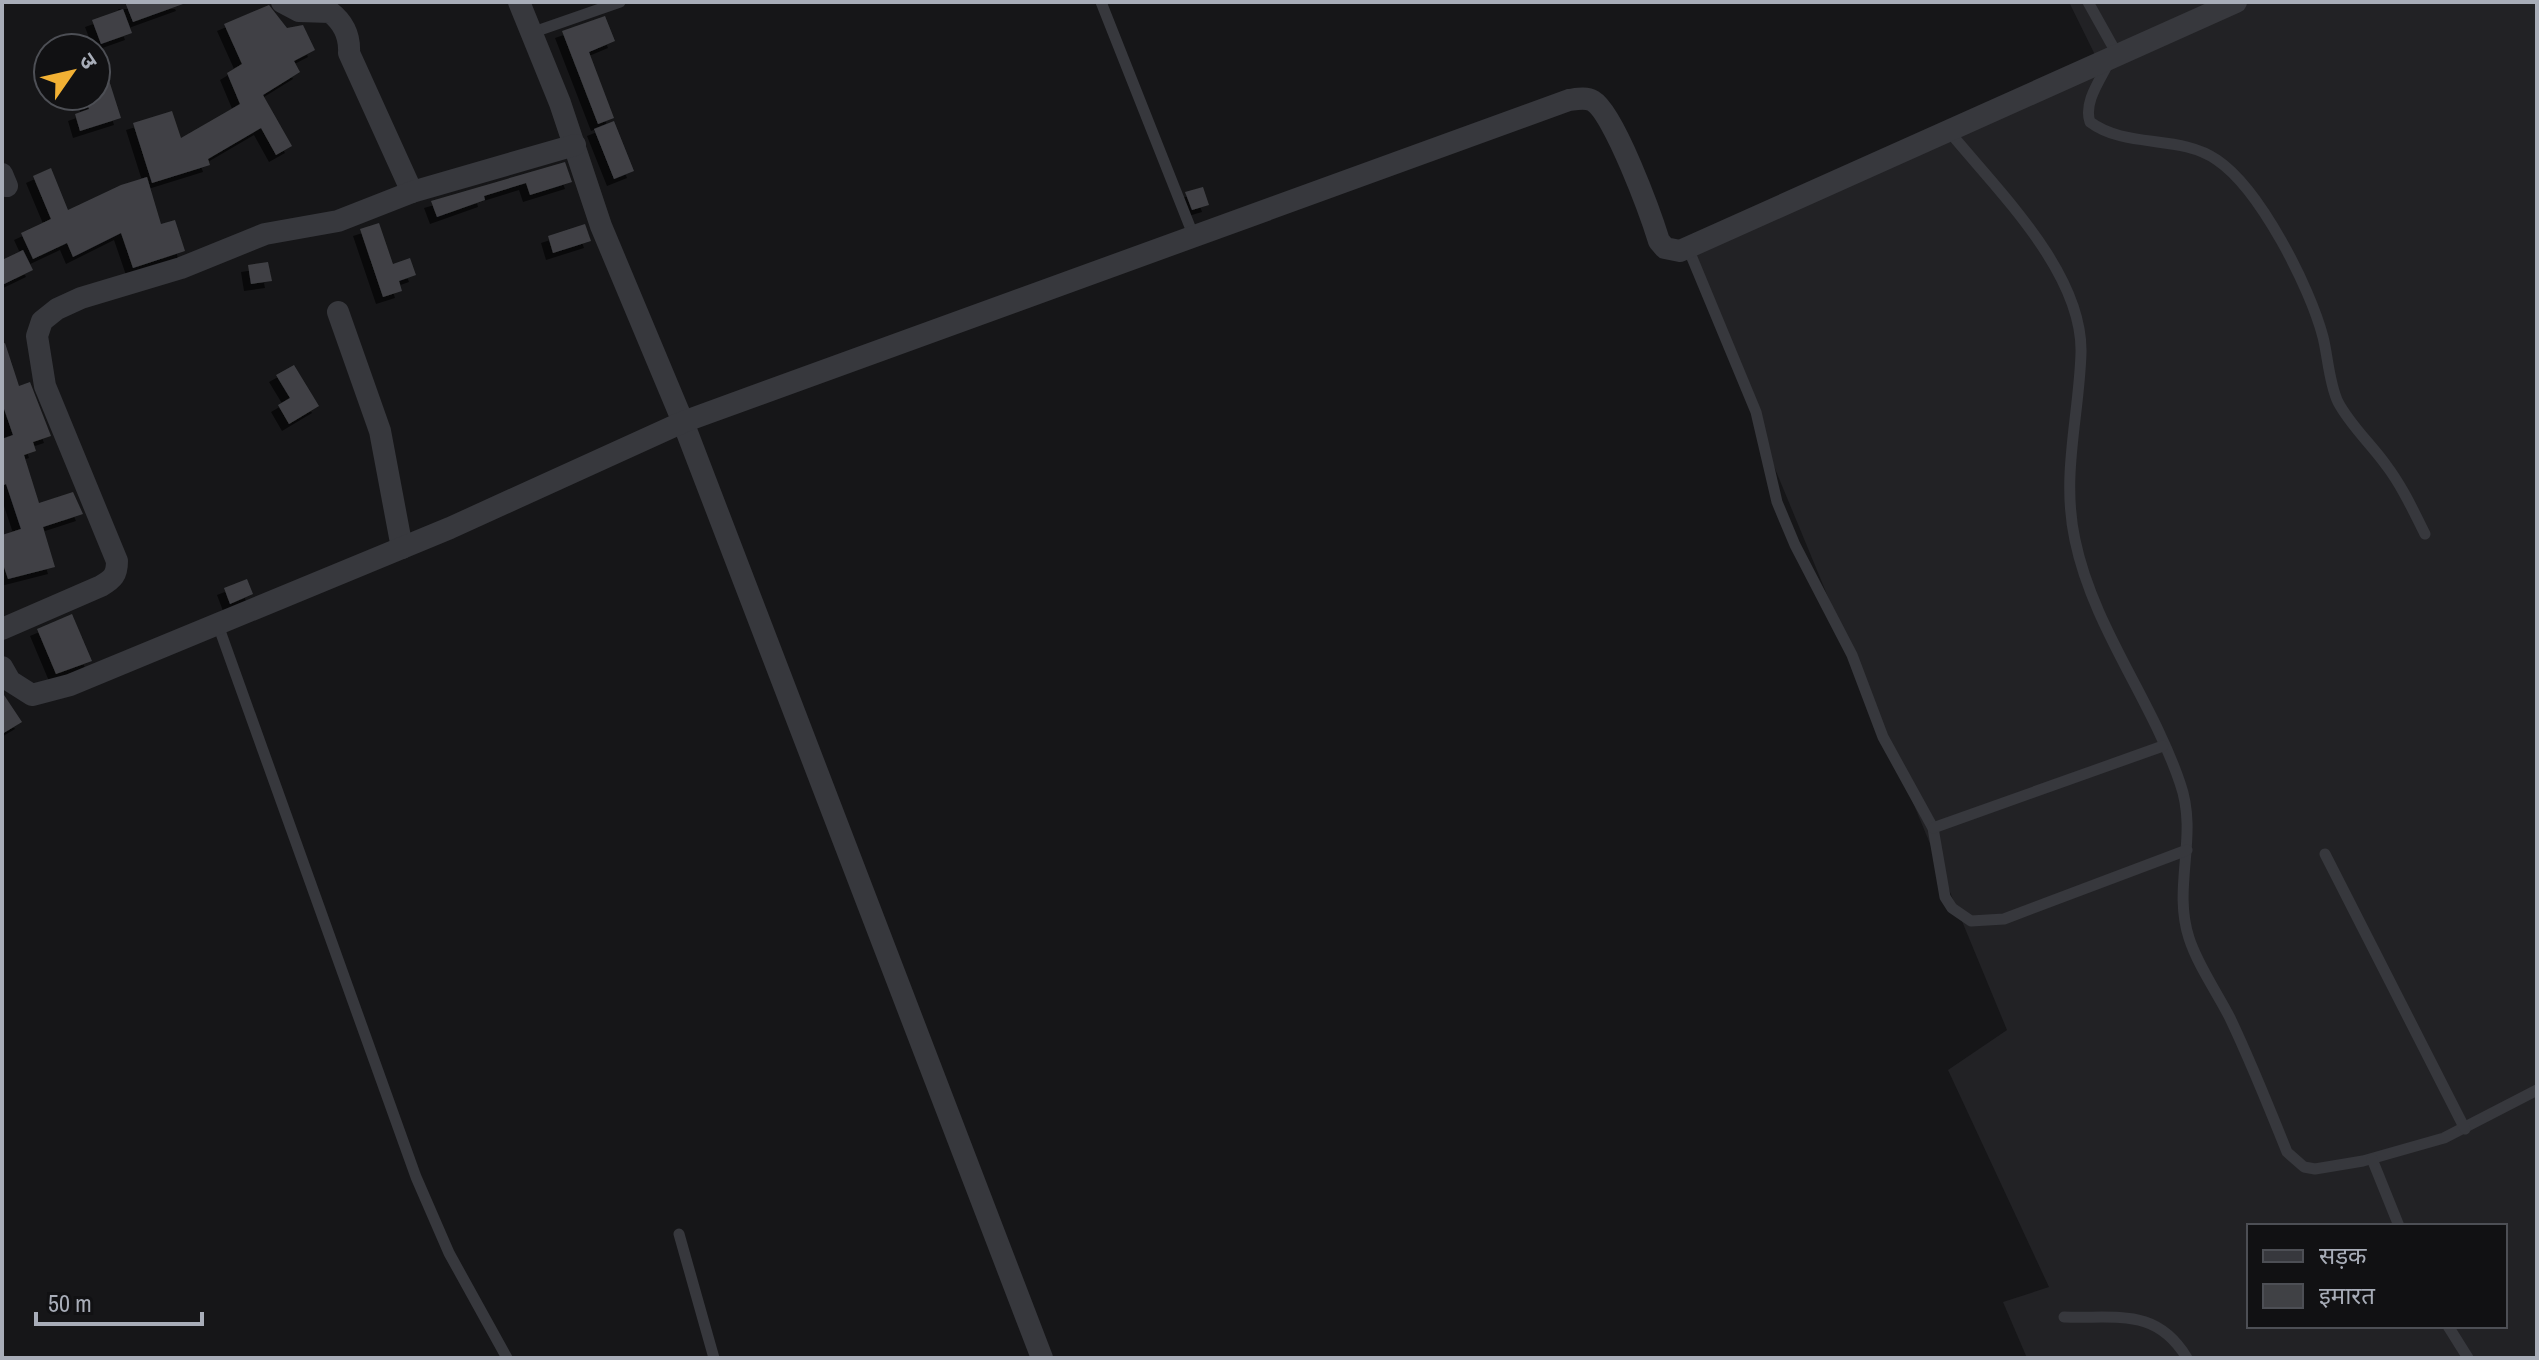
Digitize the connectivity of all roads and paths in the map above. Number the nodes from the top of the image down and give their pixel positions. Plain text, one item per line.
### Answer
1 (282, 2) edge
2 (519, 2) edge
3 (620, 2) edge
4 (1101, 2) edge
5 (2088, 2) edge
6 (2236, 2) edge
7 (531, 33) junction
8 (2115, 55) junction
9 (1947, 129) junction
10 (575, 145) junction
11 (412, 192) junction
12 (1194, 237) junction
13 (1688, 248) junction
14 (338, 312) dead end
15 (683, 422) junction
16 (2425, 534) dead end
17 (402, 548) junction
18 (218, 625) junction
19 (2, 629) edge
20 (2, 667) edge
21 (2163, 746) junction
22 (1933, 828) junction
23 (2187, 850) junction
24 (2325, 854) dead end
25 (2537, 1090) edge
26 (2465, 1129) junction
27 (2372, 1159) junction
28 (2398, 1224) edge
29 (679, 1234) dead end
30 (2064, 1317) dead end
31 (2449, 1328) edge
32 (507, 1358) edge
33 (714, 1358) edge
34 (1042, 1358) edge
35 (2187, 1358) edge
36 (2468, 1358) edge

1 - 11 street
2 - 7 street
3 - 7 lane
4 - 12 lane
5 - 8 lane
6 - 8 street
7 - 10 street
8 - 9 street
8 - 16 lane
9 - 13 street
9 - 21 lane
10 - 11 street
10 - 15 street
11 - 19 street
12 - 13 street
12 - 15 street
13 - 22 lane
14 - 17 street
15 - 17 street
15 - 34 street
17 - 18 street
18 - 20 street
18 - 32 lane
21 - 22 lane
21 - 23 lane
22 - 23 lane
23 - 27 lane
24 - 26 lane
25 - 26 lane
26 - 27 lane
27 - 28 lane
29 - 33 lane
30 - 35 lane
31 - 36 lane

